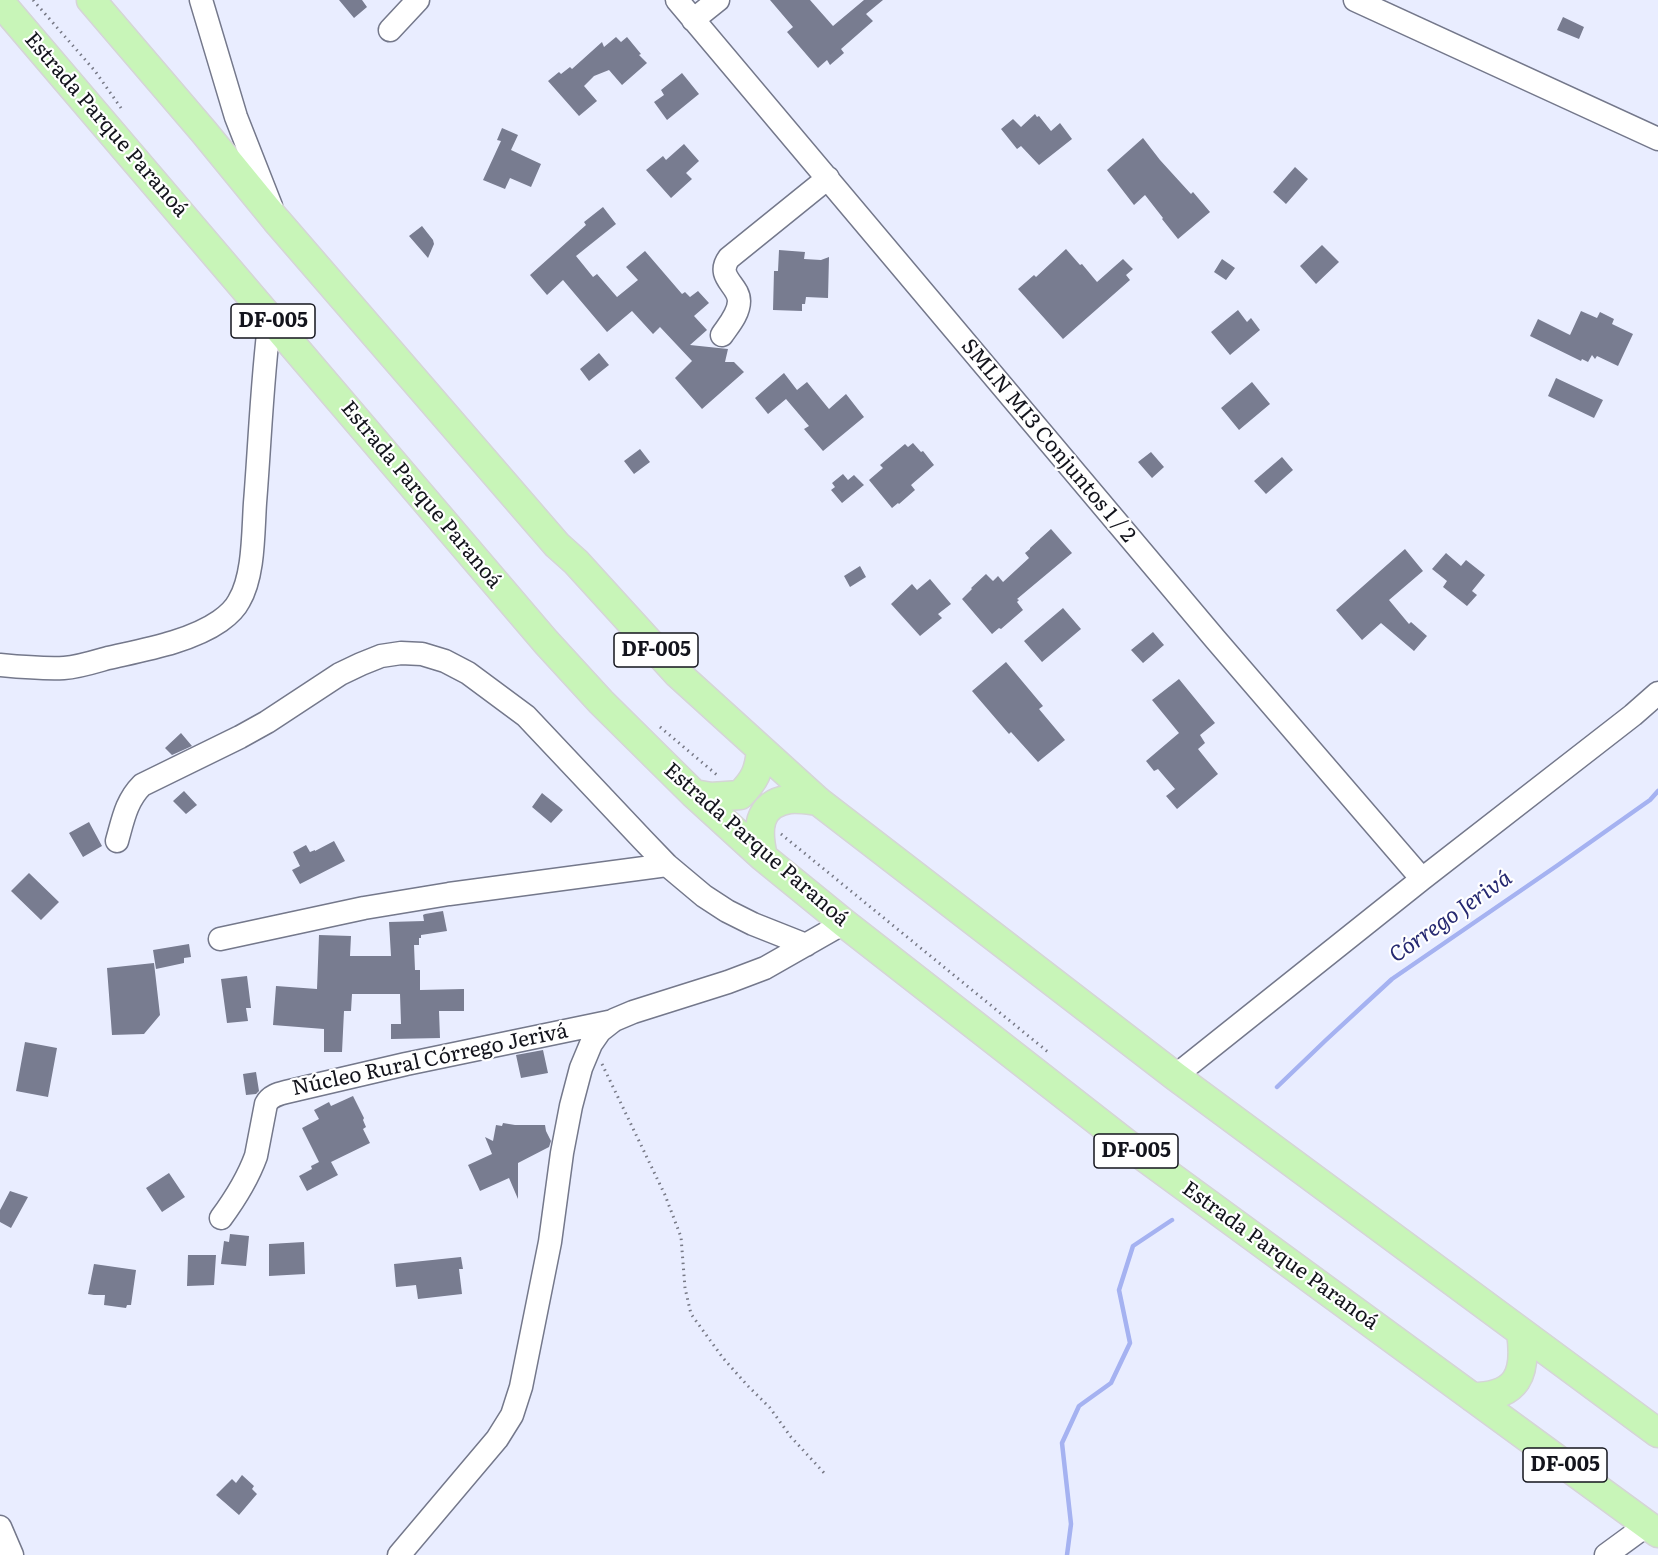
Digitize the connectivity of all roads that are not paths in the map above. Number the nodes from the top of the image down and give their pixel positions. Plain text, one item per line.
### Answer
1 (91, 0) edge
2 (201, 0) edge
3 (418, 0) edge
4 (677, 0) edge
5 (718, 0) edge
6 (1355, 0) edge
7 (0, 2) edge
8 (693, 20) junction
9 (390, 30) dead end
10 (236, 117) junction
11 (204, 132) junction
12 (1658, 139) edge
13 (828, 178) junction
14 (276, 220) junction
15 (270, 317) junction
16 (722, 336) dead end
17 (0, 665) edge
18 (1658, 693) edge
19 (760, 750) junction
20 (694, 794) junction
21 (818, 801) junction
22 (117, 841) dead end
23 (763, 857) junction
24 (667, 865) junction
25 (1422, 879) junction
26 (844, 923) junction
27 (220, 939) dead end
28 (806, 945) junction
29 (614, 1020) junction
30 (1175, 1076) junction
31 (221, 1218) dead end
32 (1521, 1332) junction
33 (1472, 1397) junction
34 (1658, 1432) edge
35 (0, 1527) edge
36 (1652, 1529) edge
37 (12, 1555) edge
38 (399, 1555) edge
39 (1606, 1555) edge

1 - 11 main road, DF-005
2 - 10 street
3 - 9 street
4 - 8 street, SMLN MI3 Conjuntos 1 / 2
5 - 8 street
6 - 12 street
7 - 15 main road, Estrada Parque Paranoá / DF-005
8 - 13 street, SMLN MI3 Conjuntos 1 / 2
10 - 11 street
10 - 14 street
11 - 14 main road, DF-005
13 - 16 street
13 - 25 street, SMLN MI3 Conjuntos 1 / 2
14 - 19 main road, DF-005
15 - 17 street
15 - 20 main road, Estrada Parque Paranoá / DF-005
18 - 25 street
19 - 20 main road
19 - 21 main road, DF-005
20 - 23 main road, Estrada Parque Paranoá / DF-005
21 - 23 main road
21 - 30 main road, DF-005
22 - 24 street
23 - 26 main road, Estrada Parque Paranoá / DF-005
24 - 27 street
24 - 28 street
25 - 30 street
26 - 28 street
26 - 33 main road, Estrada Parque Paranoá / DF-005
28 - 29 street
29 - 31 street, Núcleo Rural Córrego Jerivá
29 - 38 street
30 - 32 main road, DF-005
32 - 33 main road
32 - 34 main road, DF-005
33 - 36 main road, Estrada Parque Paranoá / DF-005
35 - 37 street
36 - 39 street

